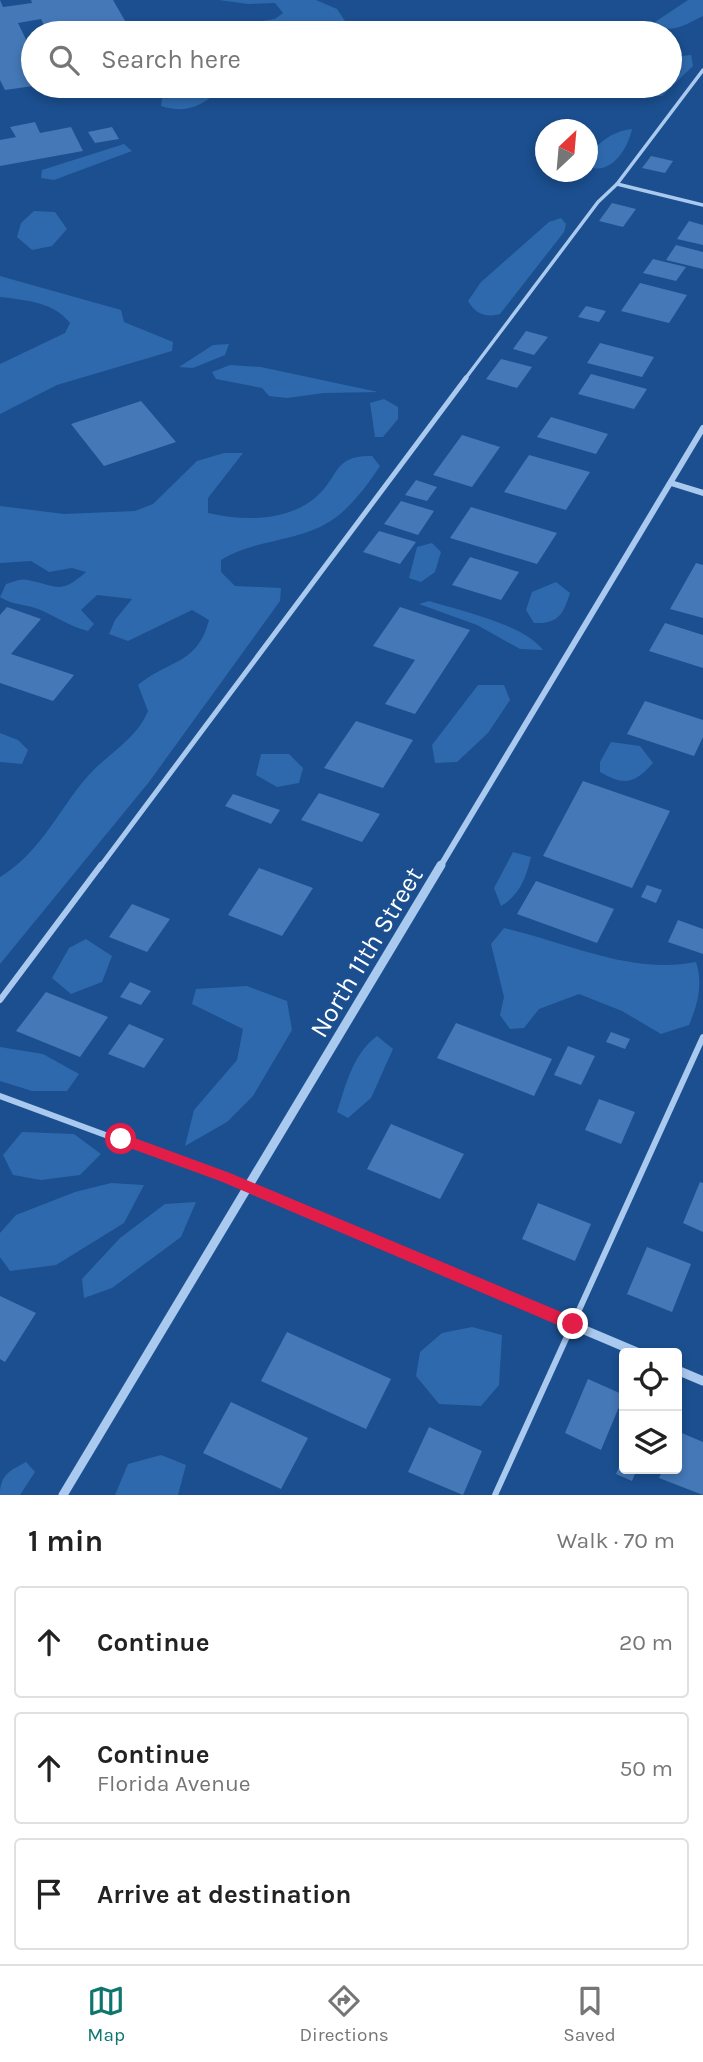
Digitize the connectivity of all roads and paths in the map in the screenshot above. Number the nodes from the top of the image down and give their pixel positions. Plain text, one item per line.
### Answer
1 (703, 70) edge
2 (682, 98) edge
3 (682, 98) edge
4 (617, 184) junction
5 (703, 205) edge
6 (703, 429) edge
7 (670, 483) junction
8 (703, 493) edge
9 (0, 1000) edge
10 (703, 1037) edge
11 (0, 1096) edge
12 (249, 1188) junction
13 (573, 1324) junction
14 (628, 1348) edge
15 (682, 1372) edge
16 (703, 1381) edge
17 (63, 1495) edge
18 (495, 1495) edge

1 - 2 lane
3 - 4 lane
4 - 5 lane
4 - 9 lane
6 - 7 street, North 11th Street
7 - 8 street
7 - 12 street, North 11th Street
10 - 13 lane
11 - 12 lane
12 - 13 street
12 - 17 street, North 11th Street
13 - 14 street
13 - 18 lane
15 - 16 street

